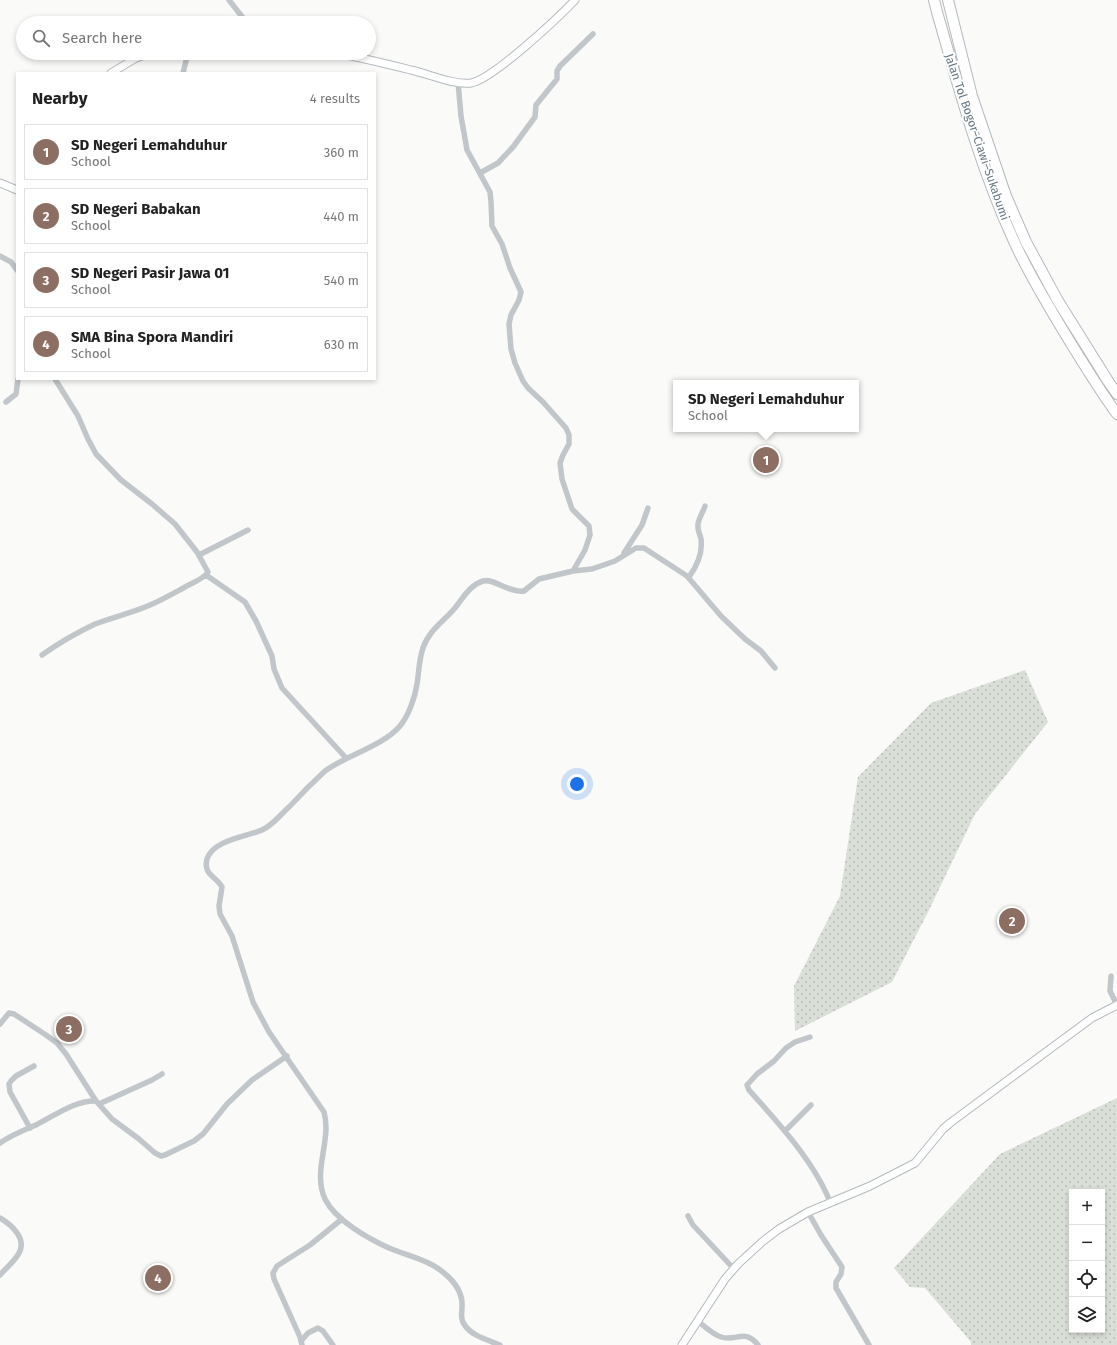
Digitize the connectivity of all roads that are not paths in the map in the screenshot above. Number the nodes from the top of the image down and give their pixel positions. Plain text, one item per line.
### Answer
1 (229, 0) edge
2 (575, 0) edge
3 (934, 0) edge
4 (949, 5) edge
5 (242, 16) edge
6 (593, 34) dead end
7 (133, 60) edge
8 (187, 60) edge
9 (367, 60) edge
10 (113, 72) edge
11 (184, 72) edge
12 (458, 82) junction
13 (480, 173) junction
14 (0, 183) edge
15 (16, 190) edge
16 (0, 256) edge
17 (16, 269) edge
18 (18, 380) edge
19 (56, 380) edge
20 (1117, 394) edge
21 (6, 402) dead end
22 (1117, 414) edge
23 (705, 506) dead end
24 (648, 508) dead end
25 (248, 530) dead end
26 (199, 555) junction
27 (622, 557) junction
28 (573, 571) junction
29 (206, 575) junction
30 (688, 578) junction
31 (42, 655) dead end
32 (775, 668) dead end
33 (346, 758) junction
34 (1111, 976) dead end
35 (1117, 1005) edge
36 (0, 1024) edge
37 (810, 1037) dead end
38 (287, 1056) junction
39 (34, 1066) dead end
40 (162, 1074) dead end
41 (97, 1102) junction
42 (811, 1106) dead end
43 (30, 1128) junction
44 (785, 1131) junction
45 (0, 1143) edge
46 (830, 1202) junction
47 (808, 1212) junction
48 (688, 1216) dead end
49 (0, 1218) edge
50 (342, 1219) junction
51 (734, 1269) junction
52 (0, 1275) edge
53 (698, 1321) junction
54 (301, 1343) edge
55 (333, 1345) edge
56 (500, 1345) edge
57 (682, 1345) edge
58 (758, 1345) edge
59 (869, 1345) edge

1 - 5 street
2 - 12 main road
3 - 22 highway, Jalan Tol Bogor–Ciawi–Sukabumi
4 - 20 highway, Jalan Tol Bogor–Ciawi–Sukabumi
6 - 13 street
7 - 10 main road
8 - 11 street
9 - 12 main road
12 - 13 street
13 - 28 street
14 - 15 main road
16 - 17 street
18 - 21 street
19 - 26 street
23 - 30 street
24 - 27 street
25 - 26 street
26 - 29 street
27 - 28 street
27 - 30 street
28 - 33 street
29 - 31 street
29 - 33 street
30 - 32 street
33 - 38 street
34 - 35 street
35 - 46 main road
36 - 41 street
37 - 44 street
38 - 41 street
38 - 50 street
39 - 43 street
40 - 41 street
41 - 43 street
42 - 44 street
43 - 45 street
44 - 46 street
46 - 47 main road
47 - 51 main road
47 - 59 street
48 - 51 street
49 - 52 street
50 - 54 street
50 - 56 street
51 - 53 main road
53 - 57 main road
53 - 58 street
54 - 55 street

